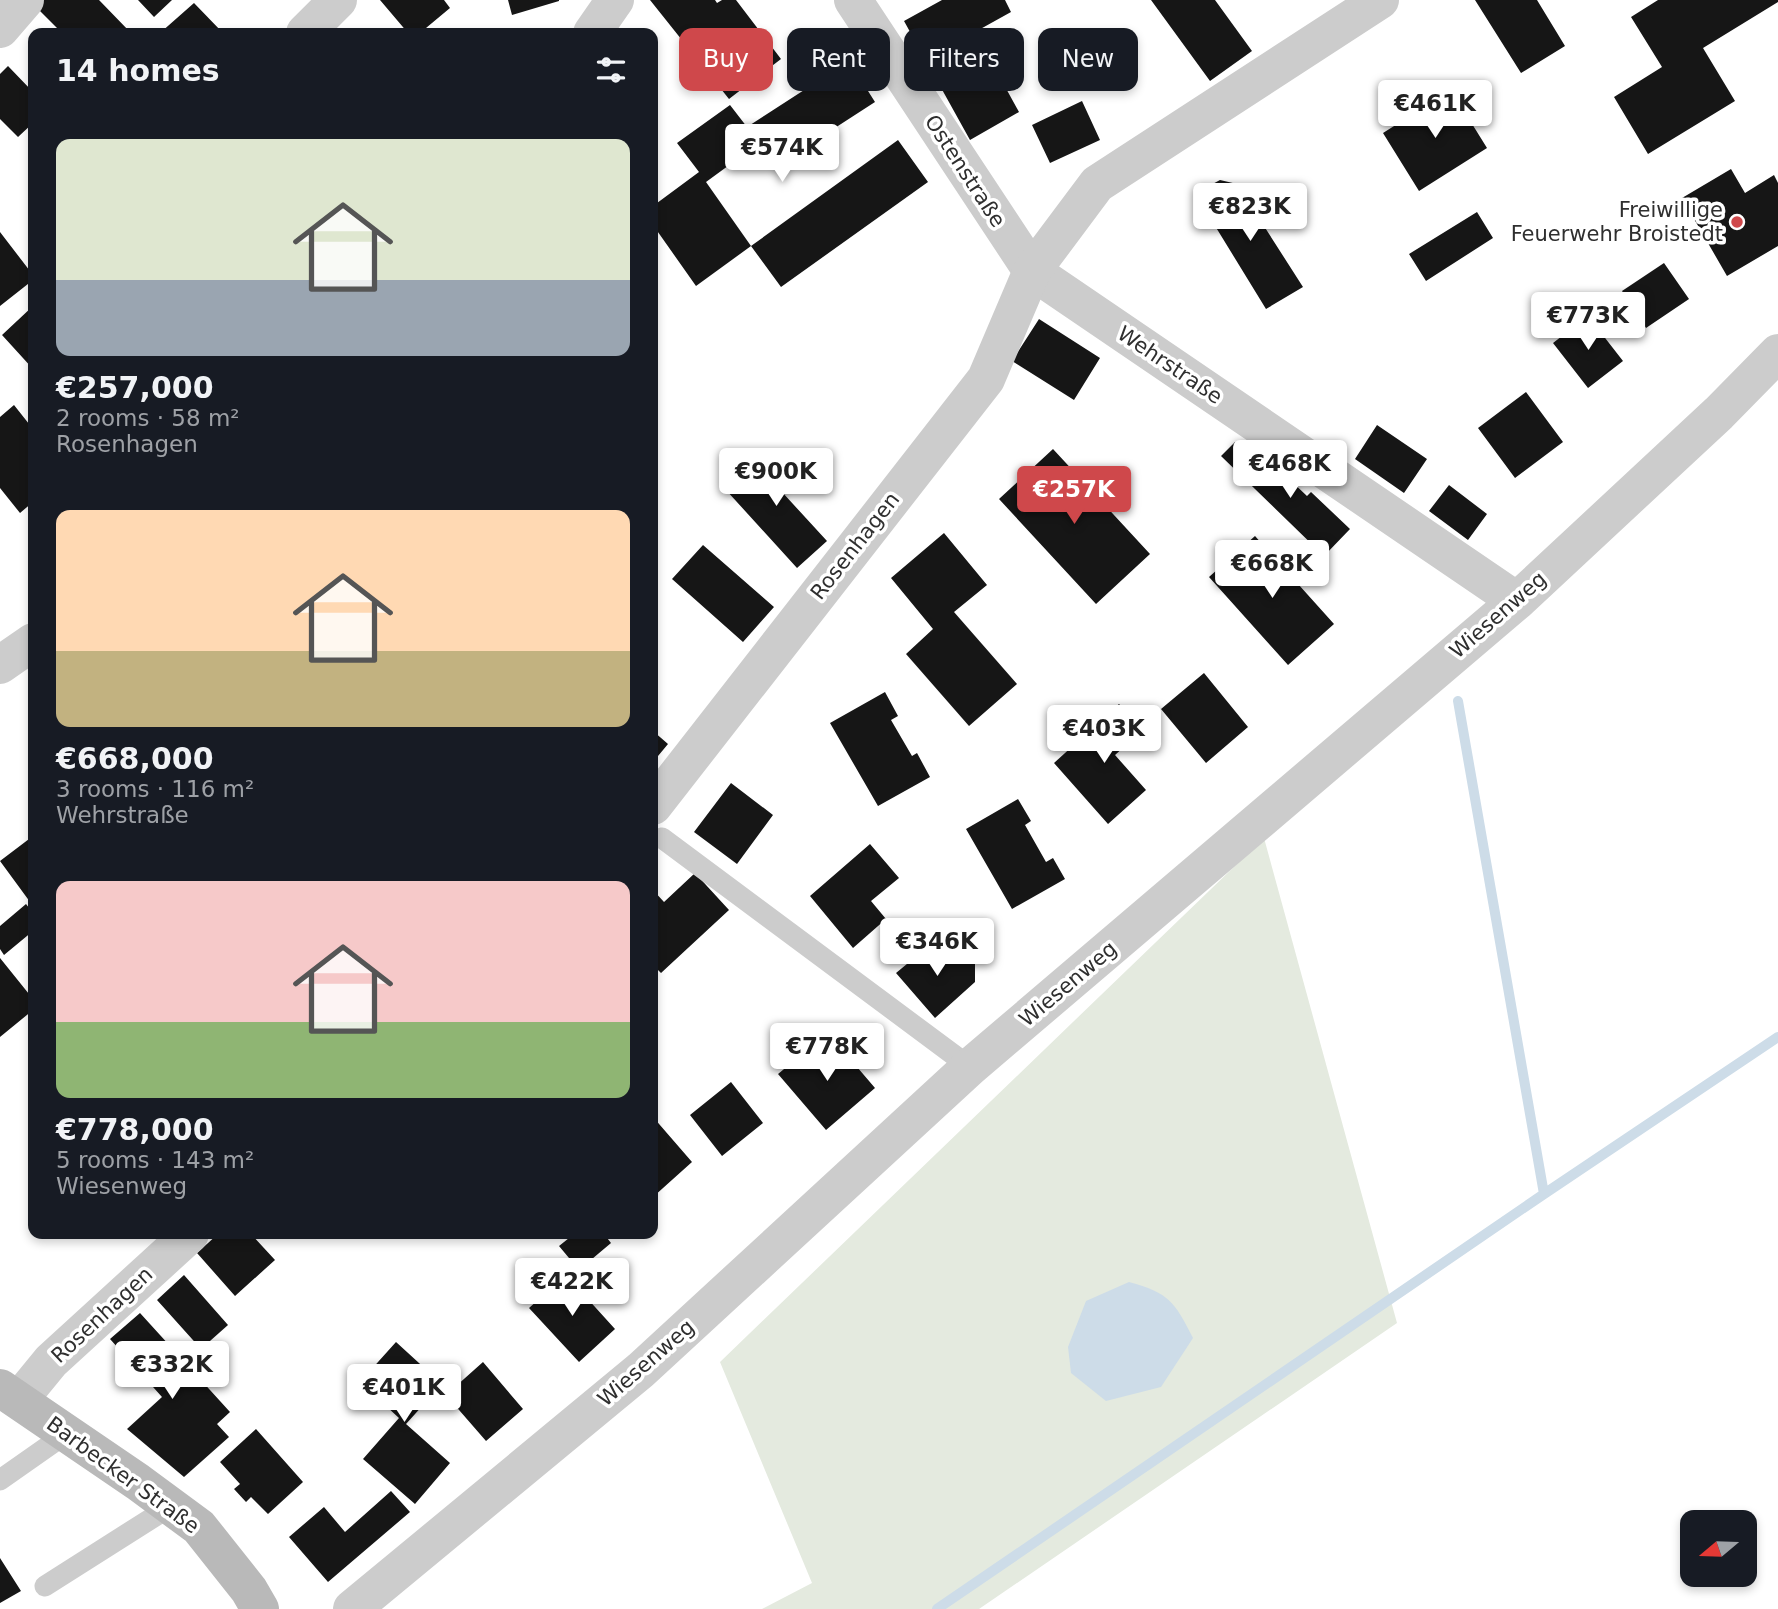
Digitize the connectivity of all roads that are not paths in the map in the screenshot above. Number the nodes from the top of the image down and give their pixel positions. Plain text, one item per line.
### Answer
1 (25, 0) edge
2 (338, 0) edge
3 (615, 0) edge
4 (853, 0) edge
5 (1380, 0) edge
6 (310, 28) edge
7 (595, 28) edge
8 (0, 29) edge
9 (1032, 271) junction
10 (1778, 353) edge
11 (1517, 601) junction
12 (28, 645) edge
13 (0, 665) edge
14 (658, 821) edge
15 (658, 823) edge
16 (970, 1067) junction
17 (185, 1239) edge
18 (10, 1394) edge
19 (67, 1433) junction
20 (0, 1480) edge
21 (171, 1506) junction
22 (45, 1586) dead end
23 (260, 1609) edge
24 (352, 1609) edge

1 - 8 street
2 - 6 street
3 - 7 street
4 - 9 street, Ostenstraße
5 - 9 street, Rosenhagen
9 - 11 street, Wehrstraße
9 - 14 street, Rosenhagen
10 - 11 street, Wiesenweg
11 - 16 street, Wiesenweg
12 - 13 street
15 - 16 lane
16 - 24 street, Wiesenweg
17 - 18 street, Rosenhagen
18 - 19 main road, Barbecker Straße
19 - 20 lane
19 - 21 main road, Barbecker Straße
21 - 22 lane
21 - 23 main road, Barbecker Straße

